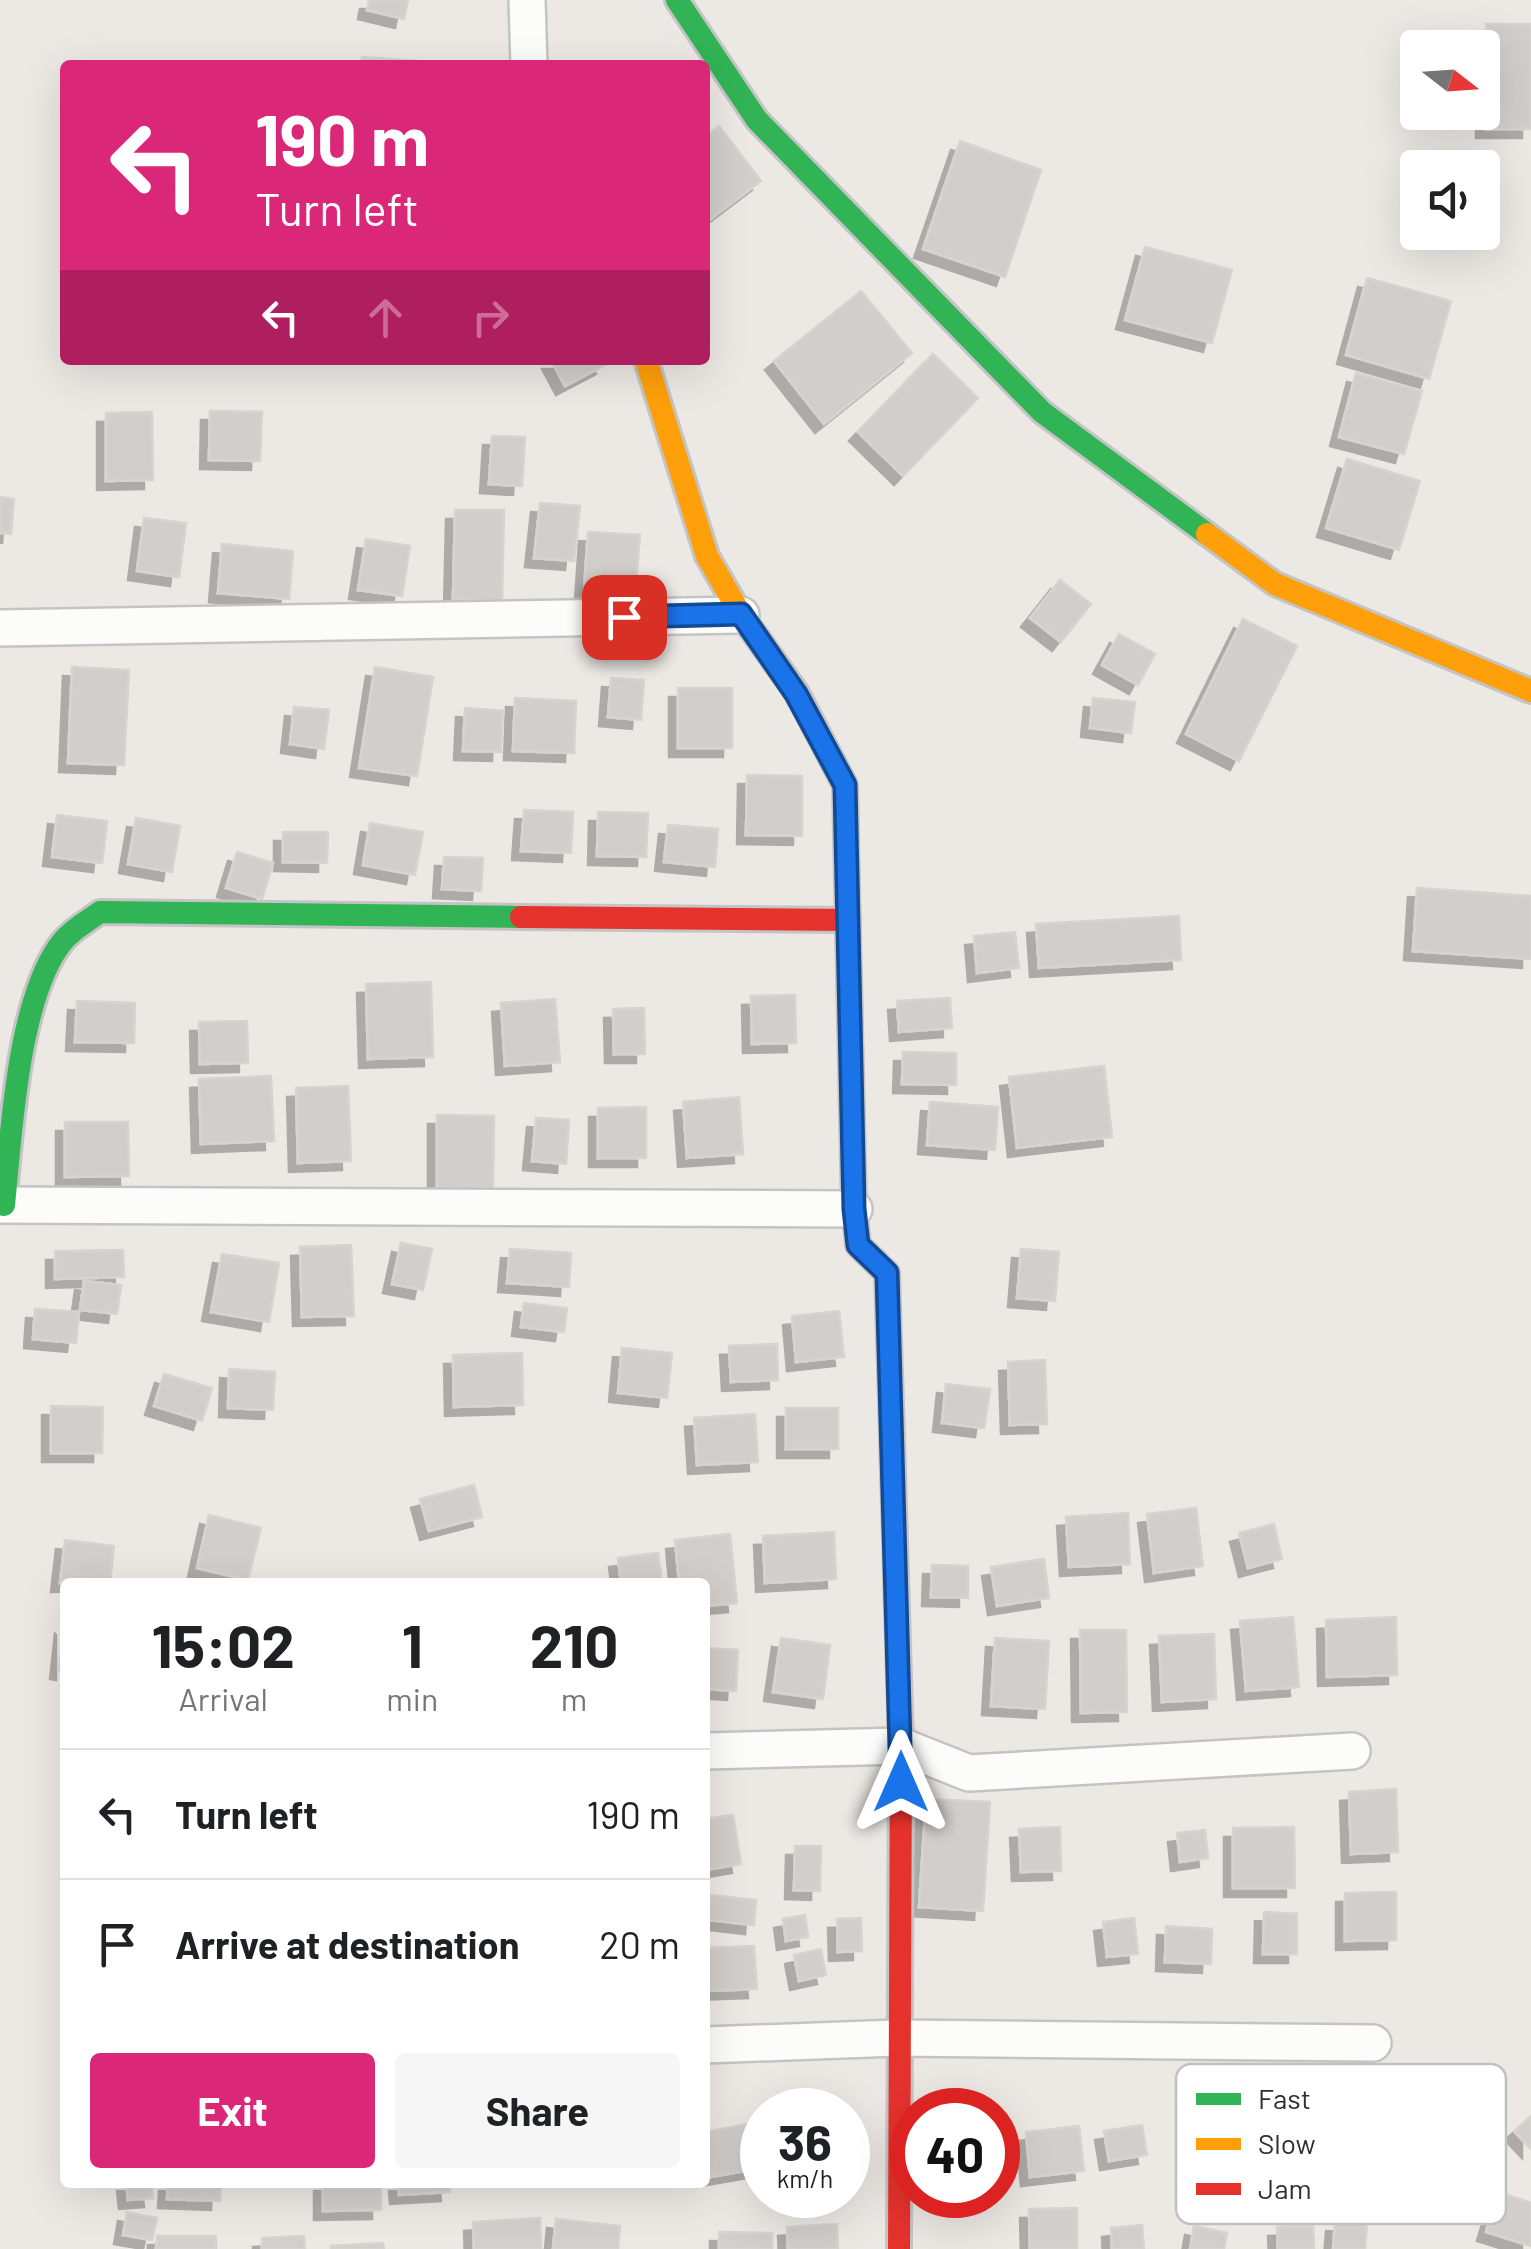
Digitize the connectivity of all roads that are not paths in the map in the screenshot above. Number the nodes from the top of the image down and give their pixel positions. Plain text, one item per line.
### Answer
1 (526, 0) edge
2 (677, 0) edge
3 (529, 60) edge
4 (648, 365) edge
5 (741, 614) junction
6 (0, 628) edge
7 (1531, 690) edge
8 (848, 920) junction
9 (2, 1206) edge
10 (854, 1209) junction
11 (901, 1746) junction
12 (710, 1751) edge
13 (1352, 1751) dead end
14 (896, 2038) junction
15 (1373, 2043) dead end
16 (710, 2046) edge
17 (899, 2249) edge

1 - 3 street
2 - 7 street
4 - 5 street
5 - 6 street
5 - 8 street
8 - 9 street
8 - 10 street
9 - 10 street
10 - 11 street
11 - 12 street
11 - 13 street
11 - 14 street
14 - 15 street
14 - 16 street
14 - 17 street

